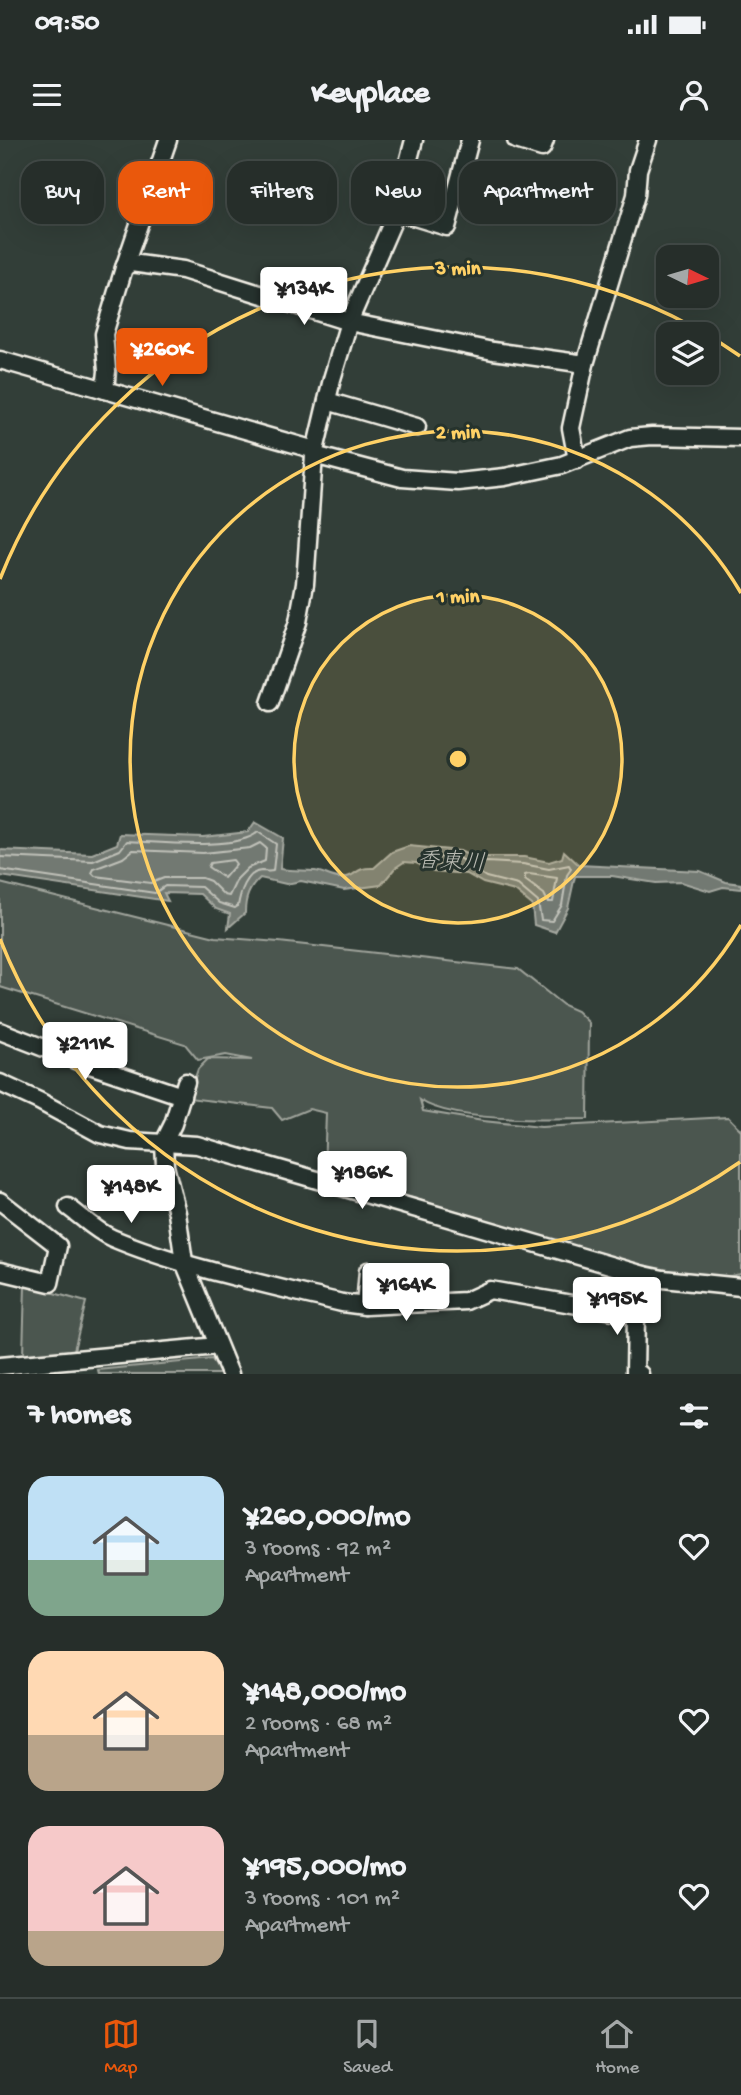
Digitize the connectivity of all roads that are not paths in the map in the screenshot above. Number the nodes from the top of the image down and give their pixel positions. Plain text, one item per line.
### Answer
1 (167, 140) edge
2 (414, 140) edge
3 (470, 140) edge
4 (516, 140) edge
5 (545, 140) edge
6 (648, 140) edge
7 (408, 161) edge
8 (458, 188) joint
9 (390, 224) edge
10 (437, 224) edge
11 (124, 268) junction
12 (348, 322) junction
13 (0, 360) edge
14 (584, 364) junction
15 (105, 390) junction
16 (327, 401) junction
17 (417, 427) dead end
18 (741, 438) edge
19 (315, 452) junction
20 (577, 460) junction
21 (270, 703) dead end
22 (0, 1031) edge
23 (0, 1083) edge
24 (164, 1142) junction
25 (0, 1201) edge
26 (68, 1207) dead end
27 (184, 1262) junction
28 (0, 1271) edge
29 (368, 1271) dead end
30 (643, 1275) junction
31 (741, 1287) edge
32 (365, 1306) junction
33 (636, 1315) junction
34 (218, 1346) junction
35 (0, 1366) edge
36 (230, 1374) edge
37 (640, 1374) edge

1 - 11 street
2 - 7 street
3 - 8 street
4 - 5 street
6 - 14 street
8 - 10 street
9 - 12 street
11 - 12 street
11 - 15 street
12 - 14 street
12 - 16 street
13 - 15 street
14 - 20 street
15 - 19 street
16 - 17 street
16 - 19 street
18 - 20 street
19 - 20 street
19 - 21 street
22 - 24 street
23 - 24 street
24 - 27 street
24 - 30 street
25 - 28 street
26 - 27 street
27 - 32 street
27 - 34 street
29 - 32 street
30 - 31 street
30 - 33 street
32 - 33 street
33 - 37 street
34 - 35 street
34 - 36 street

